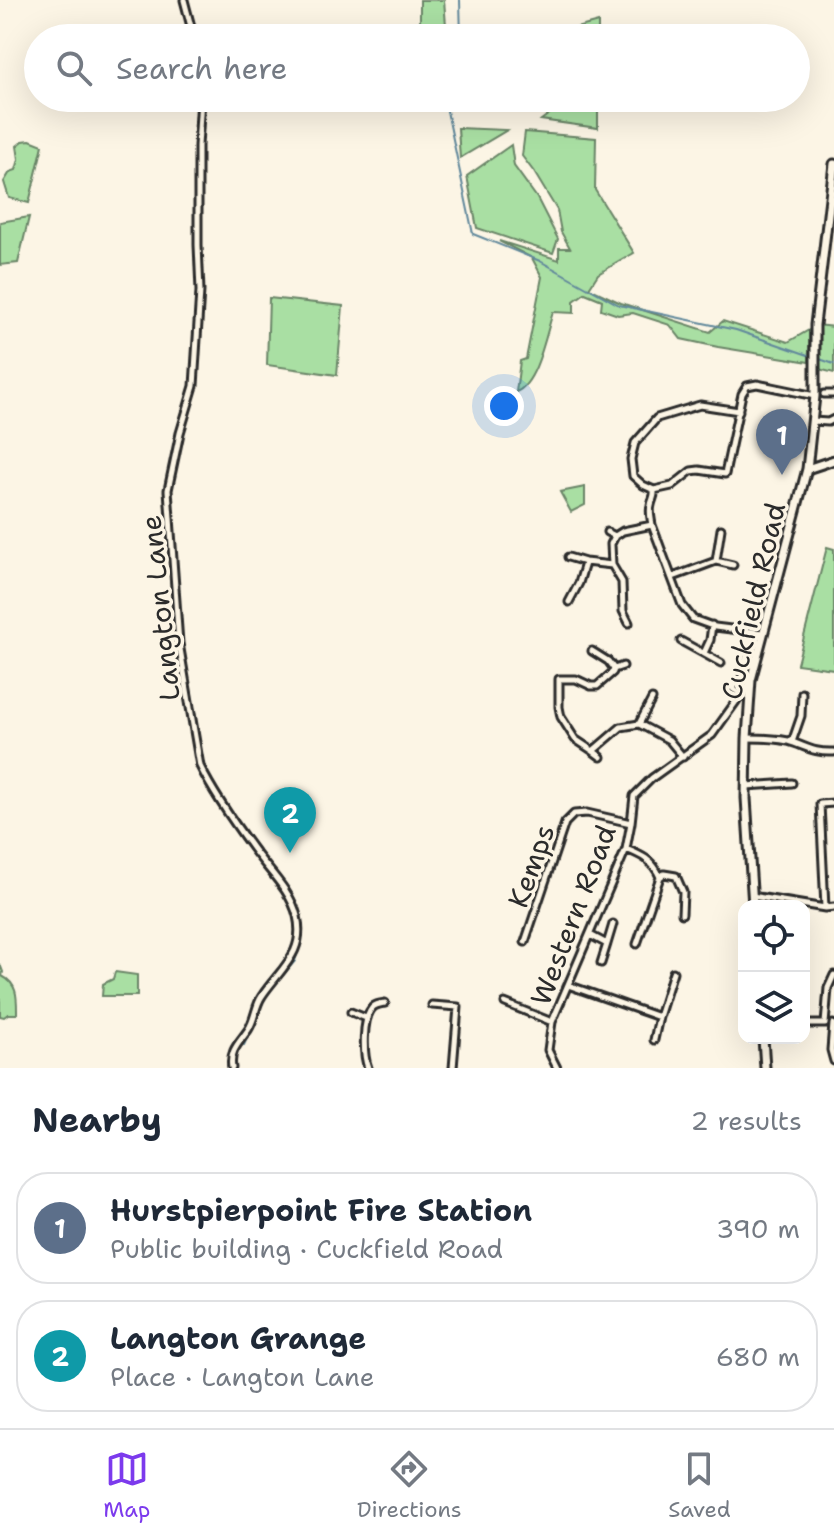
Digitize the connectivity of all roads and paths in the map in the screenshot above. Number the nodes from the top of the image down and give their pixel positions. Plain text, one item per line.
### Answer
1 (184, 0) edge
2 (190, 24) edge
3 (200, 112) edge
4 (834, 164) edge
5 (834, 394) edge
6 (820, 395) junction
7 (739, 411) junction
8 (834, 419) edge
9 (813, 421) junction
10 (834, 460) edge
11 (807, 469) junction
12 (654, 490) junction
13 (652, 525) junction
14 (722, 528) dead end
15 (607, 532) dead end
16 (615, 536) junction
17 (568, 557) dead end
18 (716, 561) junction
19 (585, 562) junction
20 (612, 565) junction
21 (733, 565) dead end
22 (672, 577) junction
23 (569, 602) dead end
24 (629, 623) dead end
25 (712, 625) junction
26 (763, 633) junction
27 (681, 641) dead end
28 (749, 651) dead end
29 (593, 653) dead end
30 (704, 653) junction
31 (721, 663) dead end
32 (623, 666) dead end
33 (754, 666) junction
34 (614, 669) junction
35 (738, 680) dead end
36 (751, 680) junction
37 (802, 693) dead end
38 (741, 694) junction
39 (652, 699) dead end
40 (639, 724) junction
41 (747, 738) junction
42 (792, 742) junction
43 (593, 751) junction
44 (834, 752) edge
45 (601, 757) dead end
46 (683, 757) junction
47 (792, 783) dead end
48 (746, 786) junction
49 (834, 803) edge
50 (631, 823) junction
51 (626, 849) junction
52 (660, 877) junction
53 (752, 896) junction
54 (752, 900) edge
55 (834, 907) edge
56 (825, 908) junction
57 (682, 914) dead end
58 (613, 924) dead end
59 (590, 935) junction
60 (525, 942) dead end
61 (607, 944) junction
62 (637, 944) dead end
63 (601, 963) dead end
64 (673, 972) dead end
65 (834, 975) edge
66 (568, 985) junction
67 (385, 1003) dead end
68 (505, 1003) dead end
69 (432, 1005) dead end
70 (351, 1012) dead end
71 (659, 1017) junction
72 (366, 1018) junction
73 (552, 1022) junction
74 (810, 1024) edge
75 (825, 1024) junction
76 (833, 1024) edge
77 (654, 1040) dead end
78 (763, 1044) edge
79 (834, 1061) edge
80 (232, 1068) edge
81 (368, 1068) edge
82 (453, 1068) edge
83 (557, 1068) edge
84 (765, 1068) edge

1 - 2 street
3 - 80 street, Langton Lane
4 - 6 street, Cuckfield Road
5 - 6 street
6 - 7 street
6 - 9 street, Cuckfield Road
7 - 12 street
7 - 12 street
8 - 9 street
9 - 11 street, Cuckfield Road
10 - 11 street
11 - 26 street, Cuckfield Road
12 - 13 street
13 - 16 street
13 - 22 street
14 - 18 street
15 - 16 street
16 - 20 street
17 - 19 street
18 - 21 street
18 - 22 street
19 - 20 street
19 - 23 street
20 - 24 street
22 - 25 street
25 - 26 street
25 - 30 street
26 - 33 street, Cuckfield Road
27 - 30 street
28 - 33 street
29 - 34 street
30 - 31 street
32 - 34 street
33 - 36 street, Cuckfield Road
34 - 43 street
35 - 38 street
36 - 38 street, Western Road
36 - 41 street, Cuckfield Road
37 - 42 street
38 - 46 street, Western Road
39 - 40 street
40 - 43 street
40 - 46 street
41 - 42 street
41 - 48 street, Cuckfield Road
42 - 44 street
43 - 45 street
46 - 50 street, Western Road
47 - 48 street
48 - 53 street, Cuckfield Road
49 - 56 street
50 - 51 street, Western Road
50 - 60 street, Kemps
51 - 52 street
51 - 59 street, Western Road
52 - 57 street
52 - 62 street
53 - 54 street, Cuckfield Road
53 - 56 street
55 - 56 street
58 - 61 street
59 - 61 street
59 - 66 street, Western Road
61 - 63 street
64 - 71 street
65 - 75 street
66 - 71 street
66 - 73 street, Western Road
67 - 72 street
68 - 73 street
69 - 82 street
70 - 72 street
71 - 77 street
72 - 81 street
73 - 83 street, Western Road
74 - 75 street
75 - 76 street
76 - 79 street
78 - 84 street

